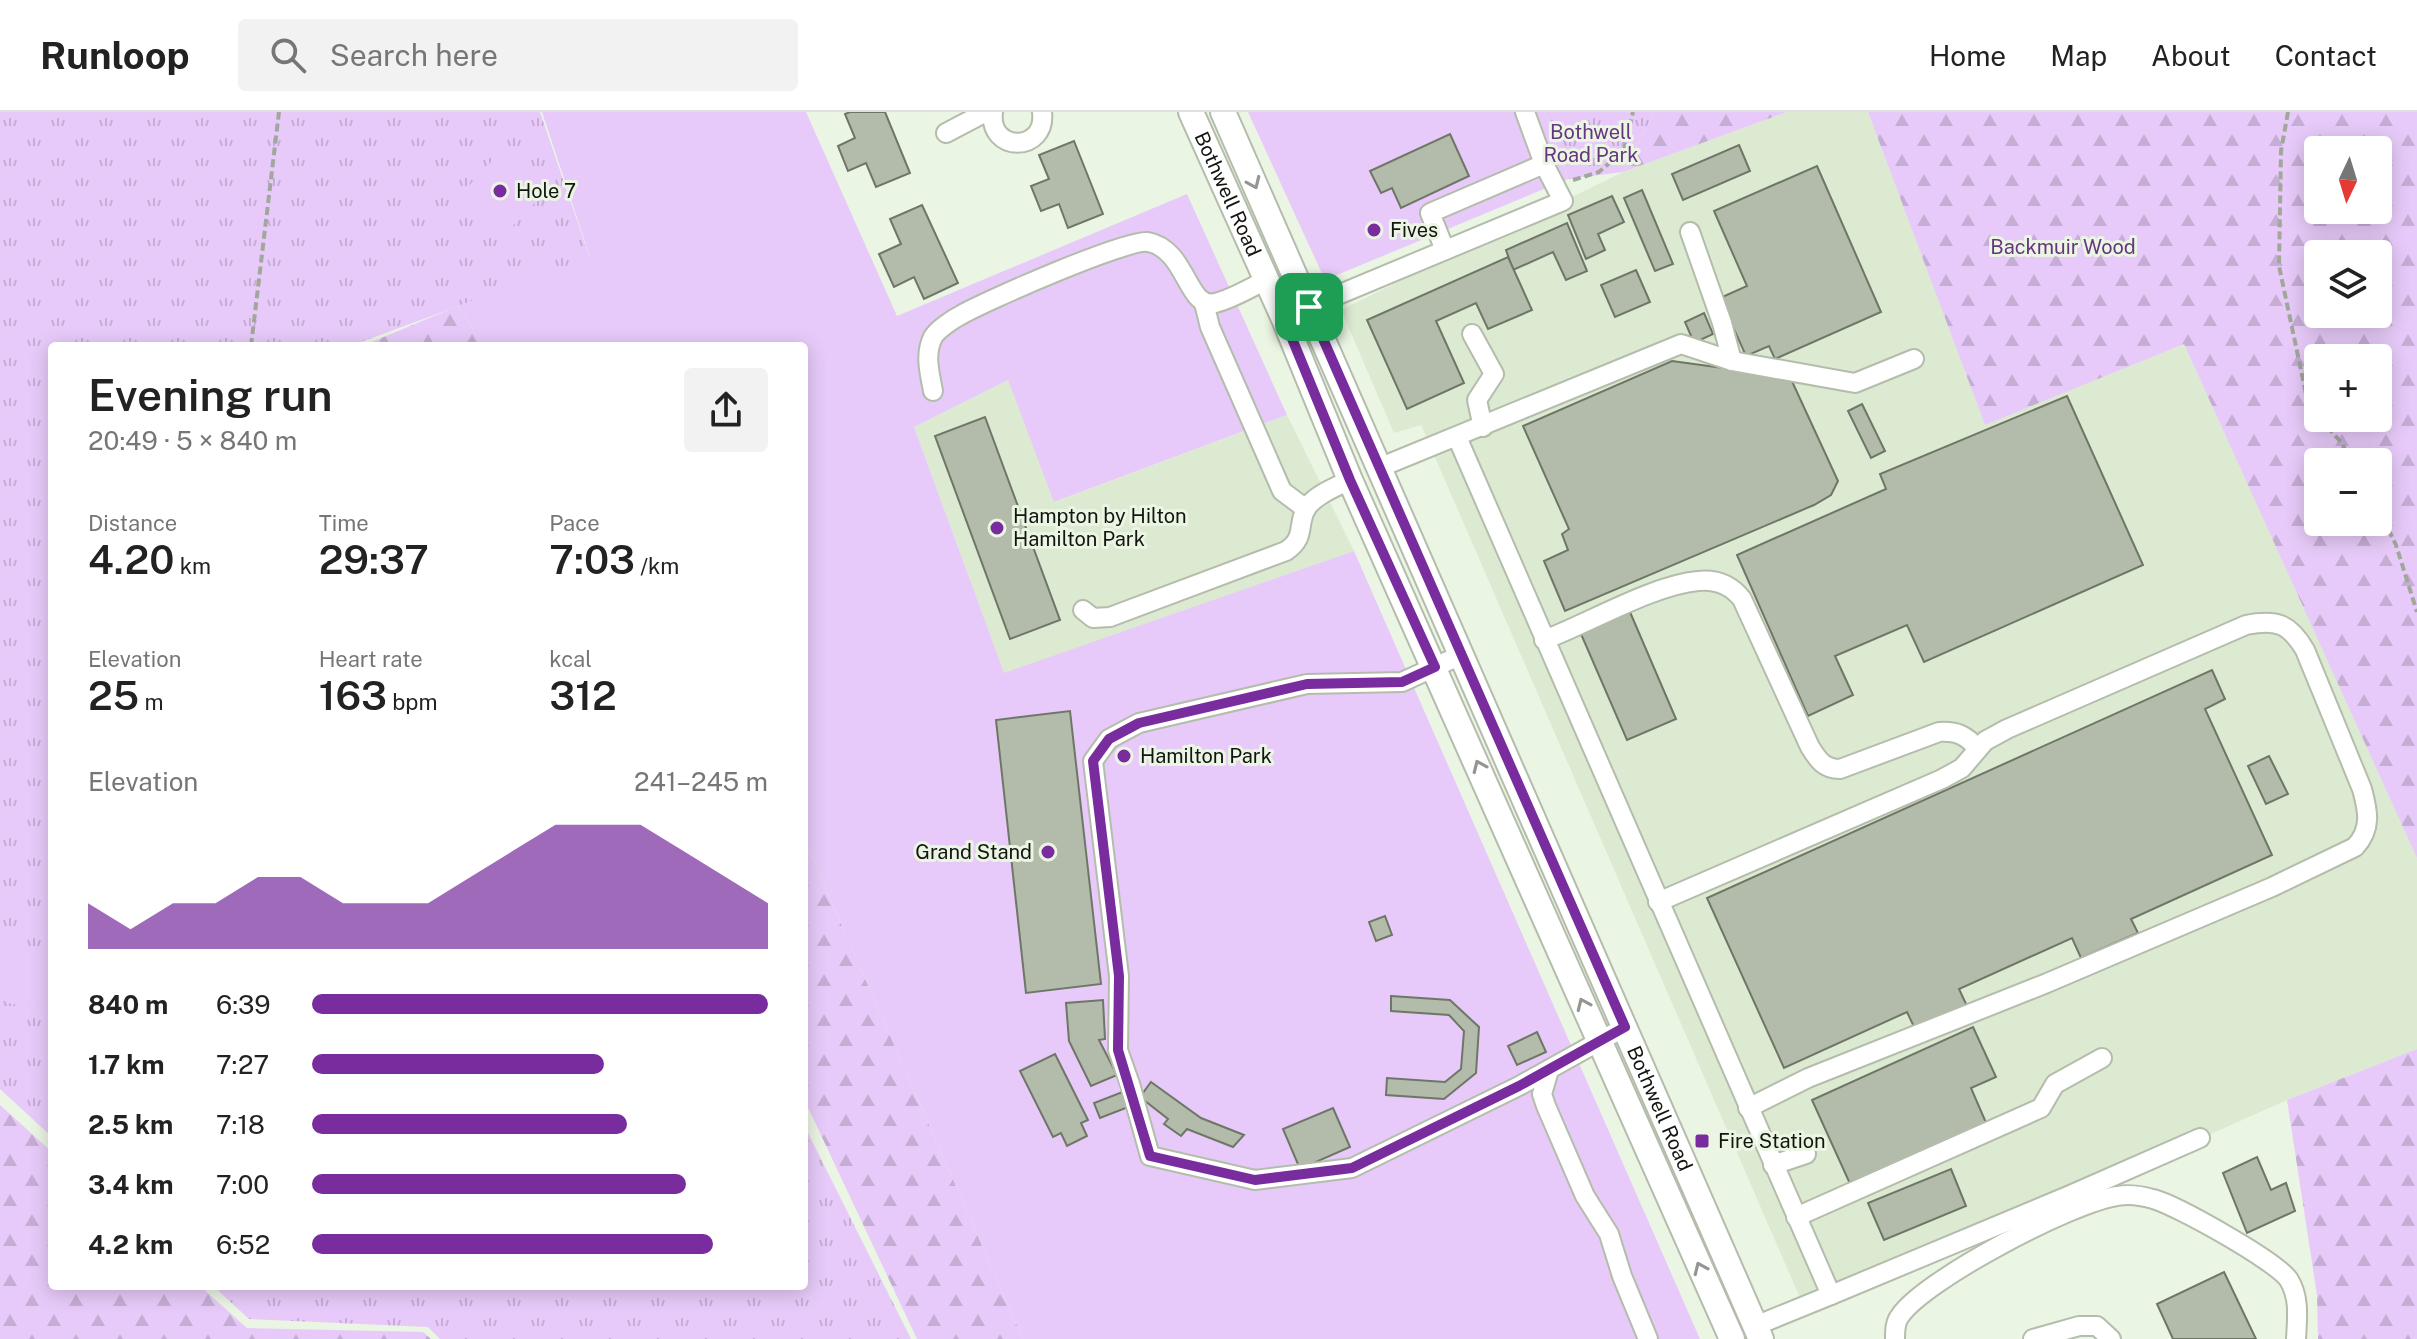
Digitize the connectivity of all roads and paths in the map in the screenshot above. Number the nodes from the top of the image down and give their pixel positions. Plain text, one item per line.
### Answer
1 (279, 112) edge
2 (986, 112) edge
3 (993, 112) edge
4 (1042, 112) edge
5 (1191, 112) edge
6 (1223, 112) edge
7 (1525, 112) edge
8 (1633, 112) edge
9 (2288, 112) edge
10 (946, 133) dead end
11 (1544, 164) junction
12 (1555, 185) junction
13 (1690, 232) dead end
14 (1445, 250) junction
15 (1266, 280) junction
16 (1204, 303) junction
17 (1309, 307) junction
18 (1284, 319) junction
19 (1472, 334) dead end
20 (251, 342) edge
21 (1914, 359) dead end
22 (1732, 361) junction
23 (2304, 384) edge
24 (933, 391) dead end
25 (1483, 427) junction
26 (2331, 432) edge
27 (1457, 437) junction
28 (2344, 448) edge
29 (1381, 467) junction
30 (1350, 480) junction
31 (1306, 509) junction
32 (2392, 536) edge
33 (1083, 610) dead end
34 (2417, 612) edge
35 (1544, 640) junction
36 (1461, 655) junction
37 (1435, 667) junction
38 (1978, 749) junction
39 (1658, 902) junction
40 (1625, 1027) junction
41 (1599, 1041) junction
42 (2102, 1058) dead end
43 (1549, 1070) junction
44 (1748, 1108) junction
45 (2200, 1138) dead end
46 (1806, 1154) dead end
47 (1773, 1165) junction
48 (1796, 1217) junction
49 (1831, 1295) junction
50 (1758, 1332) edge
51 (1648, 1339) edge
52 (1732, 1339) edge
53 (1895, 1339) edge
54 (2033, 1339) edge
55 (2111, 1339) edge
56 (2296, 1339) edge

1 - 20 path
2 - 10 street
3 - 4 street
5 - 15 main road, Bothwell Road
6 -> 17 main road, Bothwell Road
7 - 11 street
8 - 12 path
9 - 23 path
11 - 12 street
11 - 14 street
12 - 14 street
13 - 22 street
14 - 17 street
15 - 16 street
15 - 18 main road, Bothwell Road
16 - 24 street
16 - 31 street
17 - 18 main road
17 - 29 main road, Bothwell Road
18 - 30 main road, Bothwell Road
19 - 25 street
21 - 22 street
22 - 25 street
25 - 27 street
26 - 28 path
27 - 29 street
27 - 35 street
29 - 30 main road
29 - 36 main road, Bothwell Road
30 - 31 street
30 - 37 main road, Bothwell Road
31 - 33 street
32 - 34 path
35 - 38 street
35 - 39 street
36 - 37 street
36 - 40 main road, Bothwell Road
41 -> 37 main road, Bothwell Road
37 - 43 street
38 - 39 street
38 - 44 street
39 - 44 street
40 - 41 street
40 - 50 main road, Bothwell Road
41 - 43 street
52 -> 41 main road, Bothwell Road
42 - 48 street
43 - 51 street
44 - 47 street
45 - 49 street
46 - 47 street
47 - 48 street
48 - 49 street
49 - 50 street
53 - 56 street
54 - 55 street

